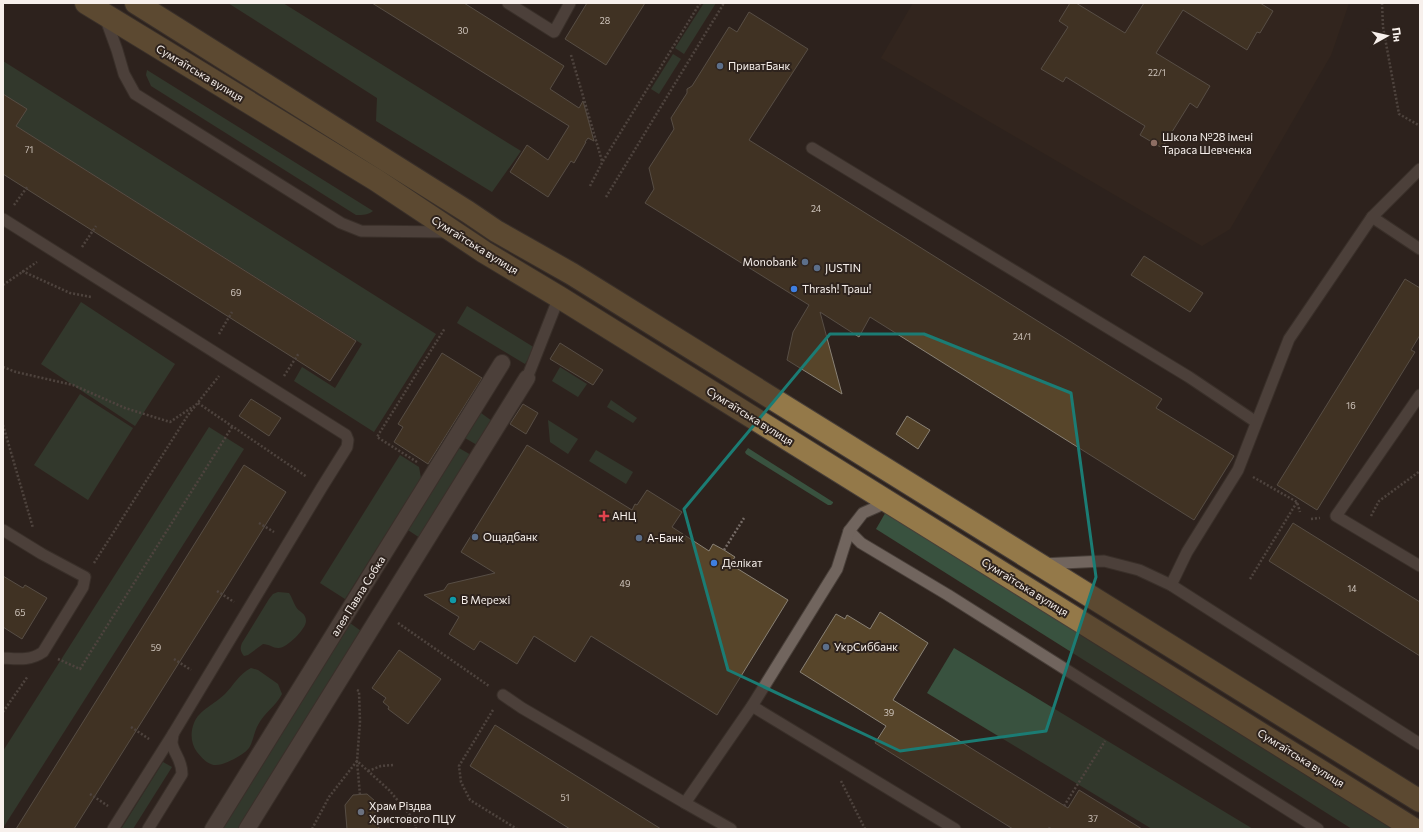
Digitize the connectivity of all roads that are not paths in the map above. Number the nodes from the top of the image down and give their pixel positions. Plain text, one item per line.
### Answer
1 (86, 3) edge
2 (136, 3) edge
3 (508, 3) edge
4 (570, 3) edge
5 (104, 14) junction
6 (812, 148) dead end
7 (1420, 169) edge
8 (1372, 217) junction
9 (3, 219) edge
10 (453, 232) junction
11 (1420, 249) edge
12 (560, 297) junction
13 (502, 363) dead end
14 (527, 378) joint
15 (1420, 395) edge
16 (1256, 422) junction
17 (888, 502) junction
18 (3, 530) edge
19 (849, 531) junction
20 (1038, 564) junction
21 (1420, 566) edge
22 (1171, 585) junction
23 (3, 658) edge
24 (503, 696) road end
25 (752, 706) junction
26 (174, 734) junction
27 (1420, 744) edge
28 (685, 802) junction
29 (1420, 802) edge
30 (113, 829) edge
31 (148, 829) edge
32 (213, 829) edge
33 (247, 829) edge
34 (731, 829) edge
35 (955, 829) edge
36 (1318, 829) edge
37 (1414, 829) edge

1 - 5 main road, Сумгаїтська вулиця
2 - 20 main road
3 - 4 lane
5 - 10 main road, Сумгаїтська вулиця
5 - 10 lane
6 - 16 lane
7 - 8 lane
8 - 11 lane
8 - 16 lane
9 - 26 lane
10 - 12 main road, Сумгаїтська вулиця
12 - 14 lane
12 - 17 main road, Сумгаїтська вулиця
13 - 32 street, алея Павла Собка
14 - 33 street
15 - 21 lane
16 - 22 lane
17 - 19 lane
17 - 37 main road, Сумгаїтська вулиця
18 - 23 lane
19 - 25 lane
19 - 36 lane
20 - 22 lane
20 - 29 main road
22 - 27 lane
24 - 28 lane
25 - 28 lane
25 - 35 lane
26 - 30 lane
26 - 31 lane
28 - 34 lane

